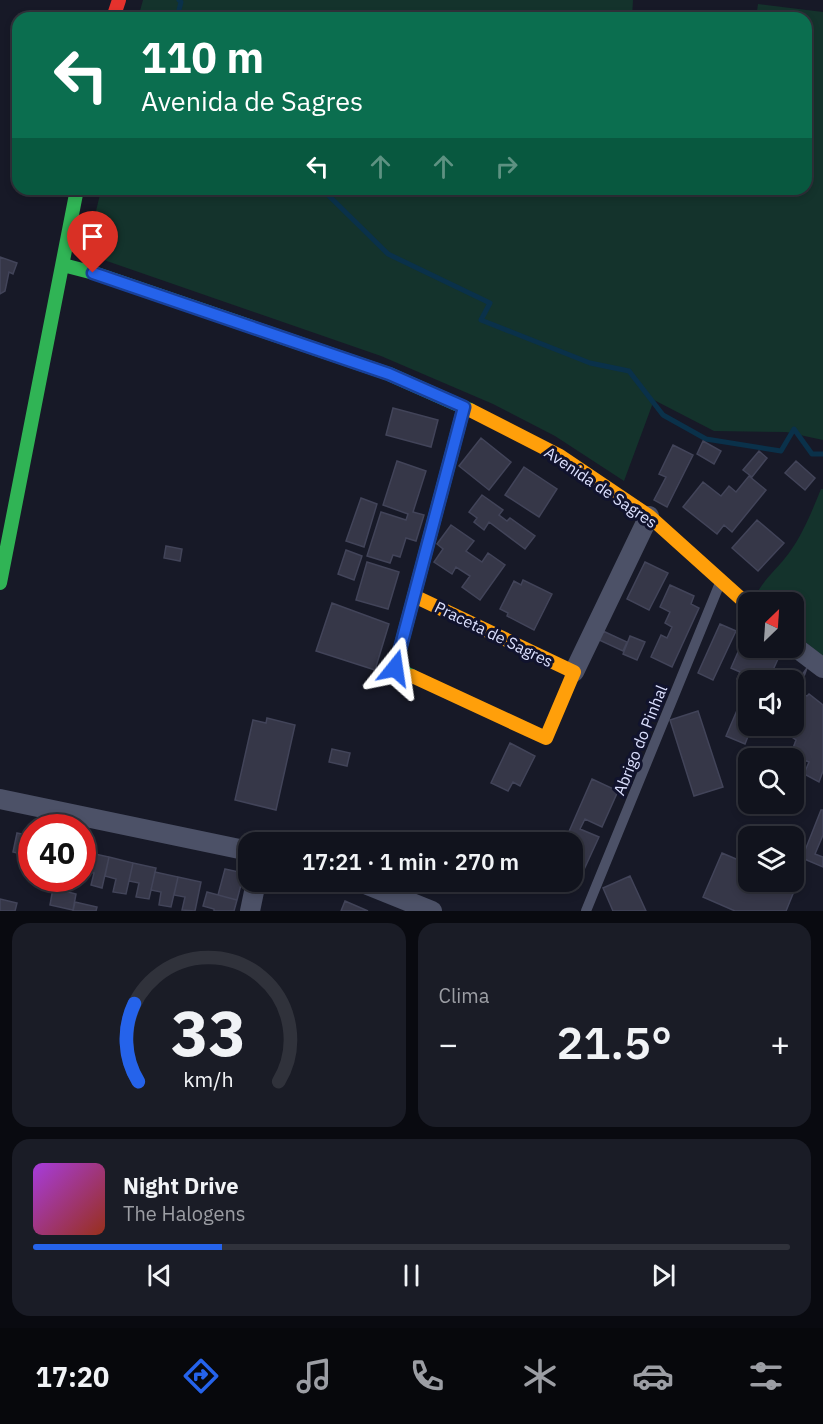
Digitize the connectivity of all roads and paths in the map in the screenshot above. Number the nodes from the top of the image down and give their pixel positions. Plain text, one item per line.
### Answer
1 (76, 195) edge
2 (63, 265) junction
3 (464, 407) junction
4 (649, 516) junction
5 (721, 579) junction
6 (0, 583) edge
7 (738, 595) edge
8 (414, 596) junction
9 (804, 654) edge
10 (823, 668) edge
11 (573, 672) junction
12 (0, 799) edge
13 (238, 849) edge
14 (254, 892) edge
15 (385, 892) edge
16 (249, 911) edge
17 (432, 911) edge
18 (586, 911) edge

1 - 2 street
2 - 3 street, Avenida de Sagres
2 - 6 street
3 - 4 street, Avenida de Sagres
3 - 8 street, Praceta de Sagres
4 - 5 street, Avenida de Sagres
4 - 11 street, Praceta de Sagres
5 - 7 street, Avenida de Sagres
5 - 18 lane, Abrigo do Pinhal
8 - 11 street, Praceta de Sagres
8 - 11 street, Praceta de Sagres
9 - 10 street
12 - 13 street
14 - 16 street
15 - 17 street

